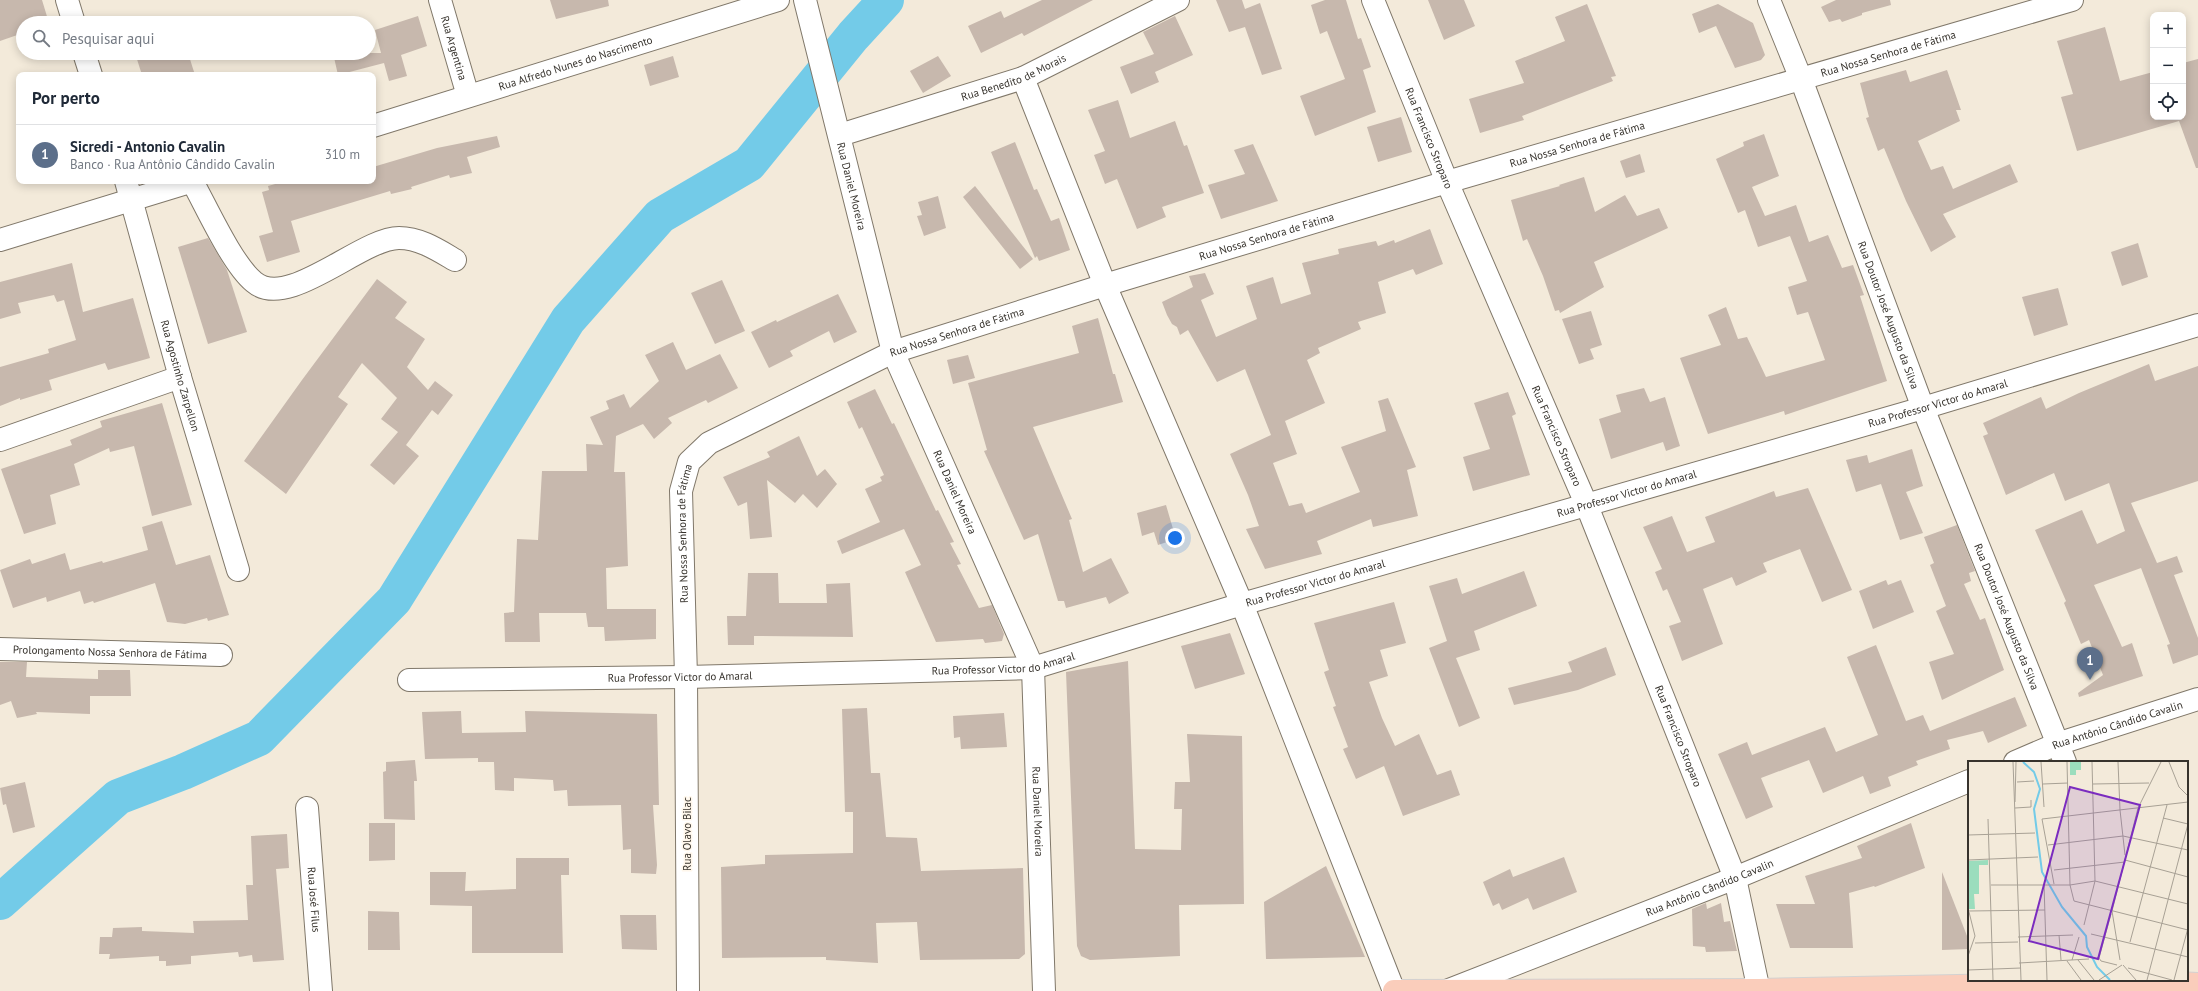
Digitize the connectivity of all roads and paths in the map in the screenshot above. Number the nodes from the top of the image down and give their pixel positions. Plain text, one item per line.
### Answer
1 (67, 0) edge
2 (440, 0) edge
3 (778, 0) edge
4 (806, 0) edge
5 (1178, 0) edge
6 (1373, 0) edge
7 (1769, 0) edge
8 (2072, 0) edge
9 (72, 16) edge
10 (86, 60) edge
11 (90, 72) edge
12 (1023, 78) junction
13 (1801, 79) junction
14 (468, 96) junction
15 (376, 125) edge
16 (840, 135) junction
17 (1447, 182) junction
18 (172, 184) edge
19 (195, 184) edge
20 (129, 190) edge
21 (0, 240) edge
22 (455, 260) dead end
23 (1105, 285) junction
24 (2198, 325) edge
25 (893, 352) junction
26 (180, 377) junction
27 (1922, 408) junction
28 (0, 440) edge
29 (1587, 506) junction
30 (238, 570) dead end
31 (1242, 604) junction
32 (0, 649) edge
33 (221, 655) dead end
34 (1033, 668) junction
35 (686, 677) junction
36 (409, 680) dead end
37 (2198, 699) edge
38 (2061, 753) edge
39 (2020, 761) edge
40 (1968, 781) edge
41 (307, 808) dead end
42 (1735, 878) junction
43 (2158, 984) edge
44 (2198, 984) edge
45 (1448, 990) edge
46 (1759, 990) edge
47 (321, 991) edge
48 (688, 991) edge
49 (1044, 991) edge
50 (1394, 991) edge

1 - 9 street
2 - 14 street, Rua Argentina
3 - 14 street, Rua Alfredo Nunes do Nascimento
4 - 16 street, Rua Daniel Moreira
5 - 12 street, Rua Benedito de Morais
6 - 17 street, Rua Francisco Stroparo
7 - 13 street, Rua Doutor José Augusto da Silva
8 - 13 street, Rua Nossa Senhora de Fátima
10 - 11 street
12 - 16 street, Rua Benedito de Morais
12 - 23 street
13 - 17 street, Rua Nossa Senhora de Fátima
13 - 27 street, Rua Doutor José Augusto da Silva
14 - 15 street, Rua Alfredo Nunes do Nascimento
16 - 25 street, Rua Daniel Moreira
17 - 23 street, Rua Nossa Senhora de Fátima
17 - 29 street, Rua Francisco Stroparo
18 - 20 street
19 - 22 street
20 - 21 street
20 - 26 street, Rua Agostinho Zarpellon
23 - 25 street, Rua Nossa Senhora de Fátima
23 - 31 street
24 - 27 street, Rua Professor Victor do Amaral
25 - 34 street, Rua Daniel Moreira
25 - 35 street, Rua Nossa Senhora de Fátima
26 - 28 street
26 - 30 street, Rua Agostinho Zarpellon
27 - 29 street, Rua Professor Victor do Amaral
27 - 38 street, Rua Doutor José Augusto da Silva
29 - 31 street, Rua Professor Victor do Amaral
29 - 42 street, Rua Francisco Stroparo
31 - 34 street, Rua Professor Victor do Amaral
31 - 50 street
32 - 33 street, Prolongamento Nossa Senhora de Fátima
34 - 35 street, Rua Professor Victor do Amaral
34 - 49 street, Rua Daniel Moreira
35 - 36 street, Rua Professor Victor do Amaral
35 - 48 street, Rua Olavo Bilac
37 - 38 street, Rua Antônio Cândido Cavalin
38 - 39 street, Rua Antônio Cândido Cavalin
40 - 42 street, Rua Antônio Cândido Cavalin
41 - 47 street, Rua José Filus
42 - 45 street, Rua Antônio Cândido Cavalin
42 - 46 street, Rua Francisco Stroparo
43 - 44 main road
43 - 46 main road
45 - 46 main road
45 - 50 main road

